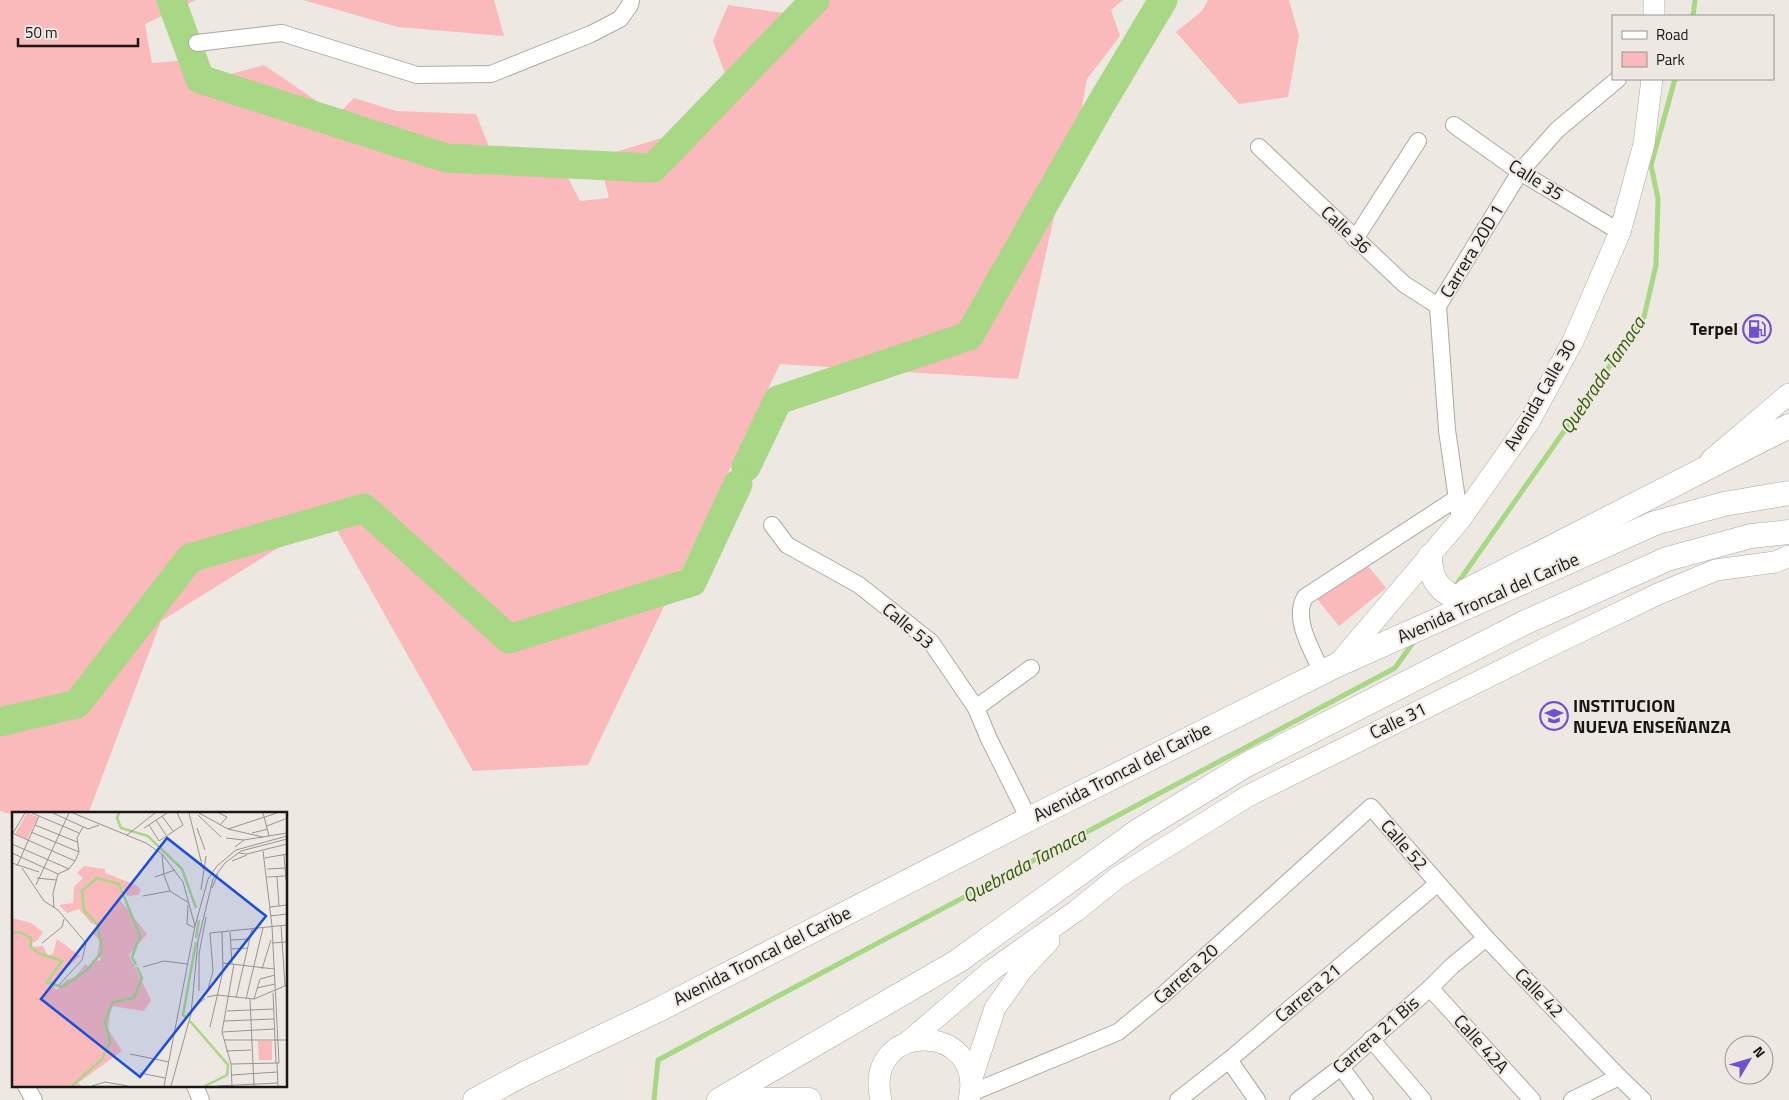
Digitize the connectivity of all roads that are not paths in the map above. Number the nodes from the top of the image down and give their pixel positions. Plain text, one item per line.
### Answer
1 (1654, 0) edge
2 (631, 3) edge
3 (1654, 15) edge
4 (197, 43) dead end
5 (1617, 80) edge
6 (1652, 80) edge
7 (1454, 124) dead end
8 (1418, 141) dead end
9 (1259, 147) dead end
10 (1520, 172) junction
11 (1620, 232) junction
12 (1355, 239) junction
13 (1438, 306) junction
14 (1789, 394) edge
15 (1789, 426) edge
16 (1694, 475) junction
17 (1789, 493) edge
18 (1457, 498) junction
19 (1460, 520) junction
20 (772, 525) dead end
21 (1789, 532) edge
22 (1430, 556) junction
23 (1789, 556) edge
24 (1789, 565) edge
25 (1738, 568) junction
26 (1454, 597) junction
27 (1031, 668) dead end
28 (1329, 669) junction
29 (976, 708) junction
30 (1371, 807) joint
31 (1029, 819) junction
32 (1437, 884) junction
33 (1076, 911) junction
34 (1486, 938) junction
35 (1430, 988) junction
36 (1370, 1039) junction
37 (909, 1041) junction
38 (1229, 1060) junction
39 (1341, 1067) junction
40 (1619, 1077) junction
41 (27, 1088) edge
42 (196, 1088) edge
43 (970, 1091) edge
44 (34, 1100) edge
45 (201, 1100) edge
46 (475, 1100) edge
47 (719, 1100) edge
48 (750, 1100) edge
49 (809, 1100) edge
50 (881, 1100) edge
51 (1178, 1100) edge
52 (1257, 1100) edge
53 (1298, 1100) edge
54 (1365, 1100) edge
55 (1423, 1100) edge
56 (1532, 1100) edge
57 (1572, 1100) edge
58 (1643, 1100) edge

1 - 3 main road
2 - 4 street
5 - 10 street, Carrera 20D 1
6 - 11 main road, Avenida Calle 30
7 - 10 street, Calle 35
8 - 12 street
9 - 12 street, Calle 36
10 - 11 street, Calle 35
10 - 13 street, Carrera 20D 1
11 - 19 main road, Avenida Calle 30
12 - 13 street, Calle 36
13 - 18 street, Carrera 20D 1
14 - 16 main road
15 - 16 highway
16 - 26 highway
17 - 28 highway, Avenida Troncal del Caribe
18 - 19 street, Carrera 20D 1
18 - 28 street
19 - 22 main road, Avenida Calle 30
20 - 29 street, Calle 53
21 - 47 highway, Avenida Troncal del Caribe
22 - 26 highway
22 - 28 main road, Avenida Calle 30
23 - 25 main road, Calle 31
24 - 25 main road, Calle 31
25 - 33 main road, Calle 31
26 - 28 highway
27 - 29 street
28 - 31 highway, Avenida Troncal del Caribe
29 - 31 street, Calle 53
30 - 32 street, Calle 52
30 - 43 street, Carrera 20
31 - 46 highway, Avenida Troncal del Caribe
32 - 34 street, Calle 42
32 - 38 street, Carrera 21
33 - 37 main road
33 - 43 main road
34 - 35 street, Carrera 21 Bis
34 - 40 street, Calle 42
35 - 36 street, Carrera 21 Bis
35 - 56 street, Calle 42A
36 - 39 street, Carrera 21 Bis
36 - 55 street
37 - 43 main road
37 - 50 main road
38 - 51 street, Carrera 21
38 - 52 street
39 - 53 street, Carrera 21 Bis
39 - 54 street
40 - 57 street
40 - 58 street, Calle 42
41 - 44 street
42 - 45 street
48 - 49 highway

